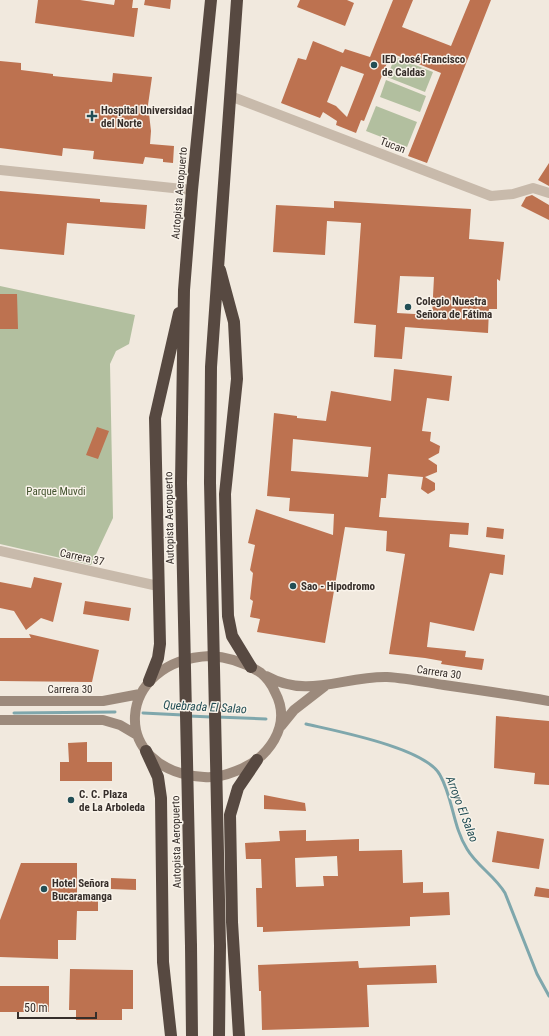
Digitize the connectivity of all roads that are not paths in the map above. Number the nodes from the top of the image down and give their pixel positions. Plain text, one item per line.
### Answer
1 (211, 0) edge
2 (237, 0) edge
3 (230, 96) junction
4 (0, 170) edge
5 (192, 190) junction
6 (549, 193) edge
7 (218, 263) junction
8 (184, 290) junction
9 (0, 551) edge
10 (158, 586) junction
11 (251, 667) junction
12 (262, 674) junction
13 (149, 681) junction
14 (326, 686) junction
15 (140, 694) junction
16 (0, 701) edge
17 (549, 701) edge
18 (0, 720) edge
19 (280, 726) junction
20 (137, 734) junction
21 (146, 751) junction
22 (257, 760) junction
23 (171, 1036) edge
24 (192, 1036) edge
25 (219, 1036) edge
26 (239, 1036) edge

1 - 5 highway, Autopista Aeropuerto
2 - 3 highway
3 - 6 street, Tucan
3 - 7 highway
4 - 5 street
5 - 8 highway, Autopista Aeropuerto
7 - 11 highway
7 - 25 highway, bridge
8 - 10 highway
8 - 24 highway, Autopista Aeropuerto, bridge
9 - 10 street, Carrera 37
10 - 13 highway
11 - 12 street
11 - 13 street
12 - 14 street, Carrera 30
12 - 19 street
13 - 15 street
14 - 17 street, Carrera 30
14 - 19 street, Carrera 30
15 - 16 street, Carrera 30
15 - 20 street
18 - 20 street
19 - 22 street
20 - 21 street
21 - 22 street
21 - 23 highway
22 - 26 highway

